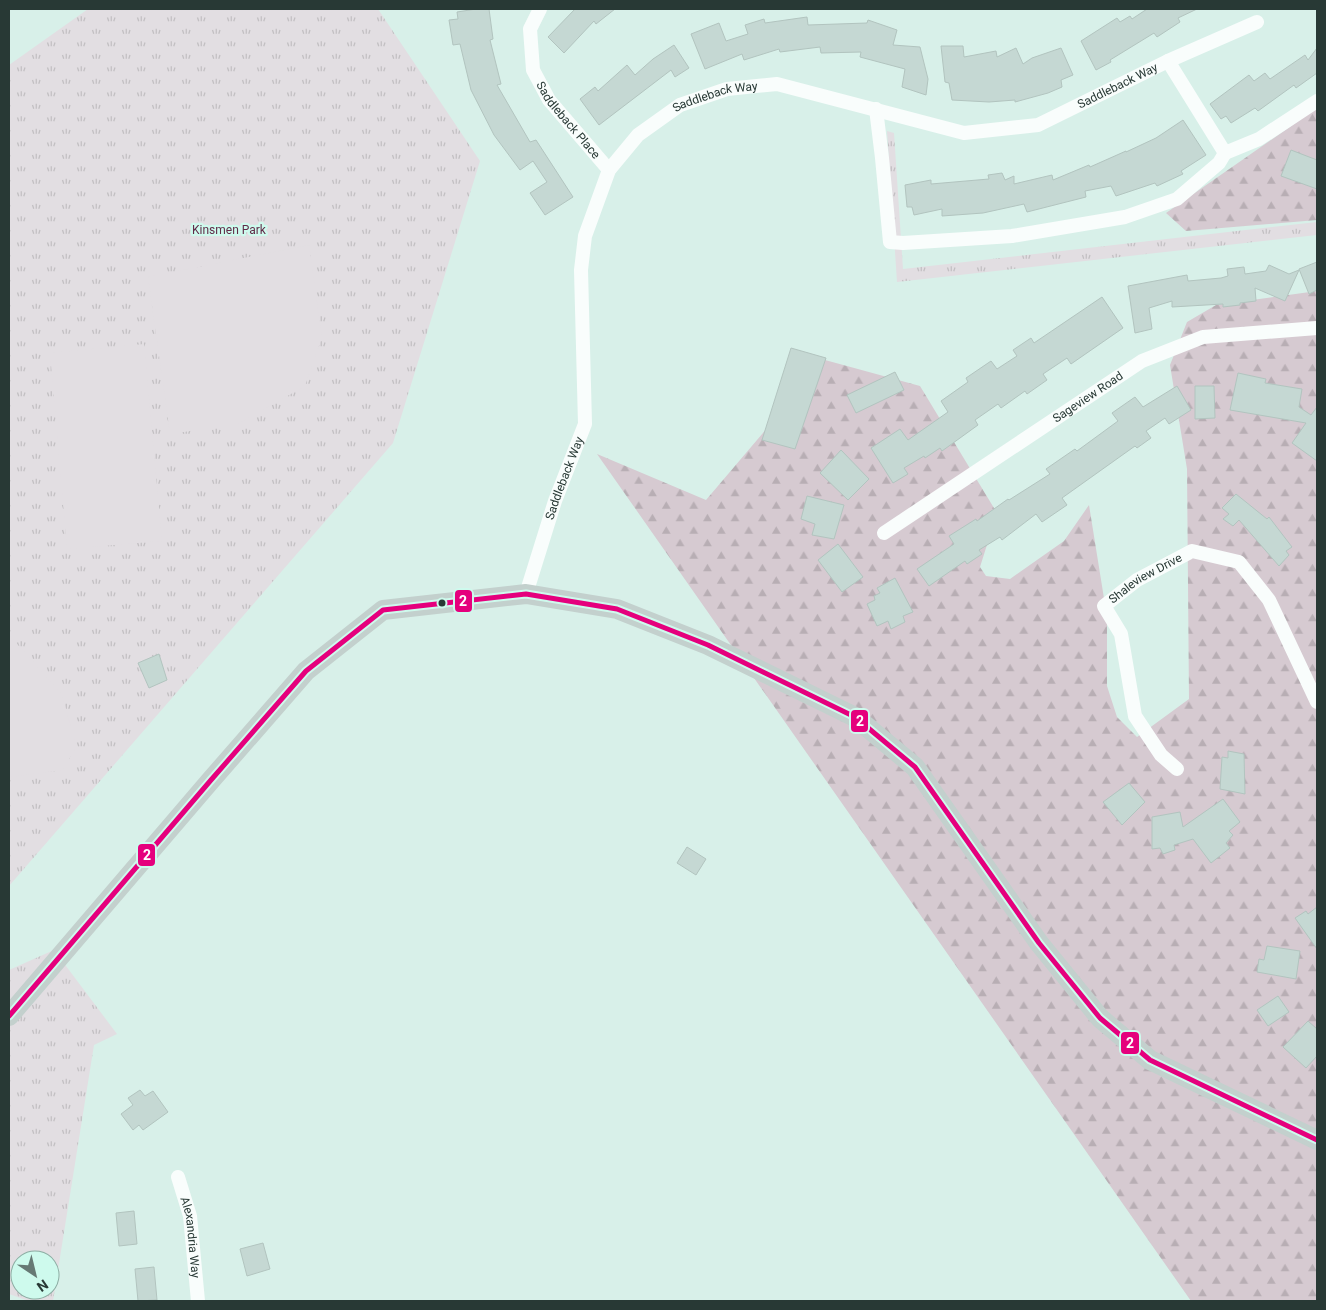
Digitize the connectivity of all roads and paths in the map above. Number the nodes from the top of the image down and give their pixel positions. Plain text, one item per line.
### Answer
1 (540, 9) edge
2 (1257, 22) dead end
3 (1168, 61) junction
4 (1317, 101) edge
5 (876, 109) junction
6 (1225, 153) junction
7 (610, 170) junction
8 (1317, 328) edge
9 (884, 533) dead end
10 (526, 594) junction
11 (1317, 702) edge
12 (1177, 769) dead end
13 (9, 1016) edge
14 (1317, 1140) edge
15 (178, 1176) dead end
16 (198, 1301) edge

1 - 7 street, Saddleback Place
2 - 3 street, Saddleback Way
3 - 5 street, Saddleback Way
3 - 6 street
4 - 6 street
5 - 6 street
5 - 7 street, Saddleback Way
7 - 10 street, Saddleback Way
8 - 9 street, Sageview Road
10 - 13 street
10 - 14 street
11 - 12 street, Shaleview Drive
15 - 16 street, Alexandria Way

